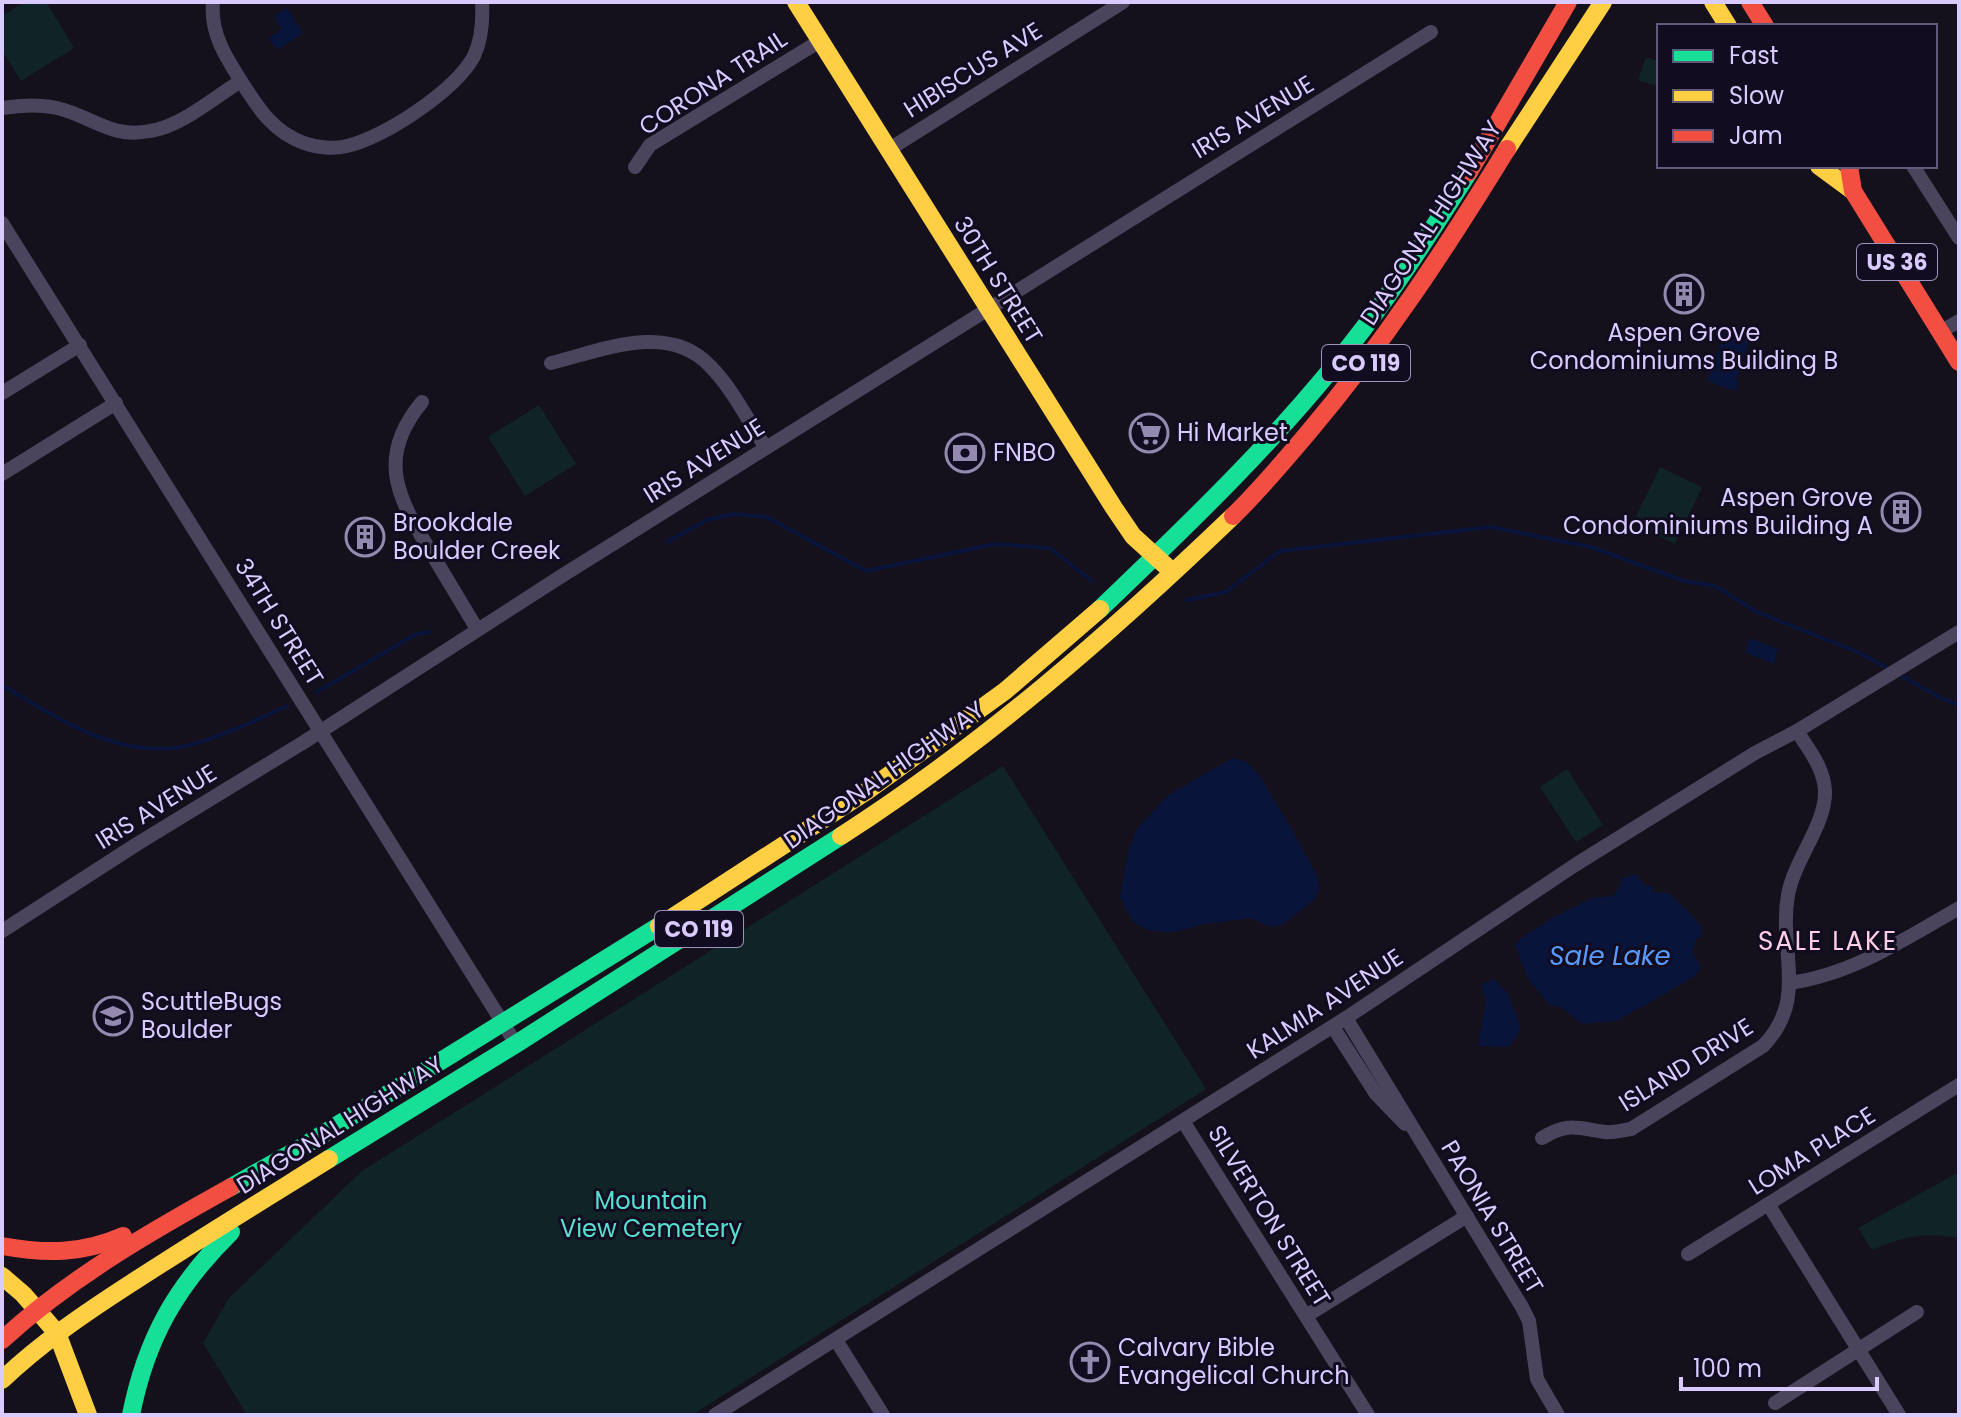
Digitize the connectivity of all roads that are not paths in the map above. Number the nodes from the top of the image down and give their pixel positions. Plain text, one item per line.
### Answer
1 (213, 2) edge
2 (482, 2) edge
3 (796, 2) edge
4 (1123, 2) edge
5 (1568, 2) edge
6 (1603, 2) edge
7 (1612, 2) edge
8 (1713, 2) edge
9 (1750, 2) edge
10 (1727, 24) edge
11 (1764, 24) edge
12 (1431, 32) dead end
13 (820, 41) junction
14 (1569, 55) junction
15 (241, 81) junction
16 (2, 108) edge
17 (888, 150) junction
18 (635, 167) dead end
19 (1822, 168) edge
20 (1849, 168) edge
21 (1914, 168) edge
22 (1853, 191) junction
23 (2, 223) edge
24 (1959, 238) edge
25 (987, 309) junction
26 (1959, 321) edge
27 (1940, 332) junction
28 (80, 345) junction
29 (1957, 355) edge
30 (551, 363) dead end
31 (2, 393) edge
32 (422, 402) dead end
33 (116, 403) junction
34 (766, 448) junction
35 (2, 474) edge
36 (1155, 557) junction
37 (1174, 572) junction
38 (477, 629) junction
39 (1959, 632) edge
40 (320, 730) junction
41 (1797, 731) junction
42 (867, 791) junction
43 (880, 811) junction
44 (1959, 908) edge
45 (2, 931) edge
46 (1789, 983) junction
47 (1346, 1018) junction
48 (503, 1023) junction
49 (1333, 1027) junction
50 (516, 1044) junction
51 (1959, 1085) edge
52 (1183, 1121) junction
53 (1415, 1132) junction
54 (1542, 1138) dead end
55 (293, 1152) junction
56 (272, 1196) junction
57 (1768, 1204) junction
58 (1467, 1216) junction
59 (2, 1246) edge
60 (1688, 1254) dead end
61 (2, 1276) edge
62 (36, 1309) junction
63 (1917, 1312) dead end
64 (1306, 1316) junction
65 (57, 1333) junction
66 (6, 1334) edge
67 (836, 1340) junction
68 (1857, 1350) junction
69 (2, 1380) edge
70 (1775, 1403) dead end
71 (88, 1415) edge
72 (131, 1415) edge
73 (715, 1415) edge
74 (883, 1415) edge
75 (1368, 1415) edge
76 (1558, 1415) edge
77 (1899, 1415) edge

1 - 15 street
2 - 15 street
3 - 13 main road, 30TH STREET
4 - 17 street, HIBISCUS AVE
5 - 36 main road, DIAGONAL HIGHWAY / CO 119
6 - 14 main road, DIAGONAL HIGHWAY / CO 119
7 - 14 main road
8 - 10 main road
9 - 11 main road
12 - 25 street, IRIS AVENUE
13 - 17 main road, 30TH STREET
13 - 18 street, CORONA TRAIL
14 - 37 main road, DIAGONAL HIGHWAY / CO 119
15 - 16 street
17 - 25 main road, 30TH STREET
19 - 22 main road, US 36
20 - 22 main road, US 36
21 - 24 street
22 - 27 main road, US 36
23 - 28 street, 34TH STREET
25 - 34 street, IRIS AVENUE
25 - 36 main road, 30TH STREET
26 - 27 street
27 - 29 main road, US 36
28 - 31 street
28 - 33 street, 34TH STREET
30 - 34 street
32 - 38 street
33 - 35 street
33 - 40 street, 34TH STREET
34 - 38 street, IRIS AVENUE
36 - 37 main road, 30TH STREET
36 - 42 main road, DIAGONAL HIGHWAY / CO 119
37 - 43 main road, DIAGONAL HIGHWAY / CO 119
38 - 40 street, IRIS AVENUE
39 - 41 street, KALMIA AVENUE
40 - 45 street, IRIS AVENUE
40 - 48 street, 34TH STREET
41 - 46 street, ISLAND DRIVE
41 - 47 street, KALMIA AVENUE
42 - 43 main road
42 - 48 main road, DIAGONAL HIGHWAY / CO 119
43 - 50 main road, DIAGONAL HIGHWAY / CO 119
44 - 46 street
46 - 54 street, ISLAND DRIVE
47 - 49 street, KALMIA AVENUE
47 - 53 street, PAONIA STREET
48 - 50 street, 34TH STREET
48 - 55 main road, DIAGONAL HIGHWAY / CO 119
49 - 52 street, KALMIA AVENUE
49 - 53 street, PAONIA STREET
50 - 56 main road, DIAGONAL HIGHWAY / CO 119
51 - 57 street, LOMA PLACE
52 - 64 street, SILVERTON STREET
52 - 67 street, KALMIA AVENUE
53 - 58 street, PAONIA STREET
55 - 59 main road
55 - 62 main road, DIAGONAL HIGHWAY / CO 119
56 - 65 main road, DIAGONAL HIGHWAY
56 - 72 main road, CO 119
57 - 60 street, LOMA PLACE
57 - 68 street
58 - 64 street
58 - 76 street, PAONIA STREET
61 - 62 main road
62 - 65 main road
62 - 66 main road, DIAGONAL HIGHWAY / CO 119
63 - 68 street
64 - 75 street, SILVERTON STREET
65 - 69 main road, DIAGONAL HIGHWAY
65 - 71 main road
67 - 73 street, KALMIA AVENUE
67 - 74 street
68 - 70 street
68 - 77 street

